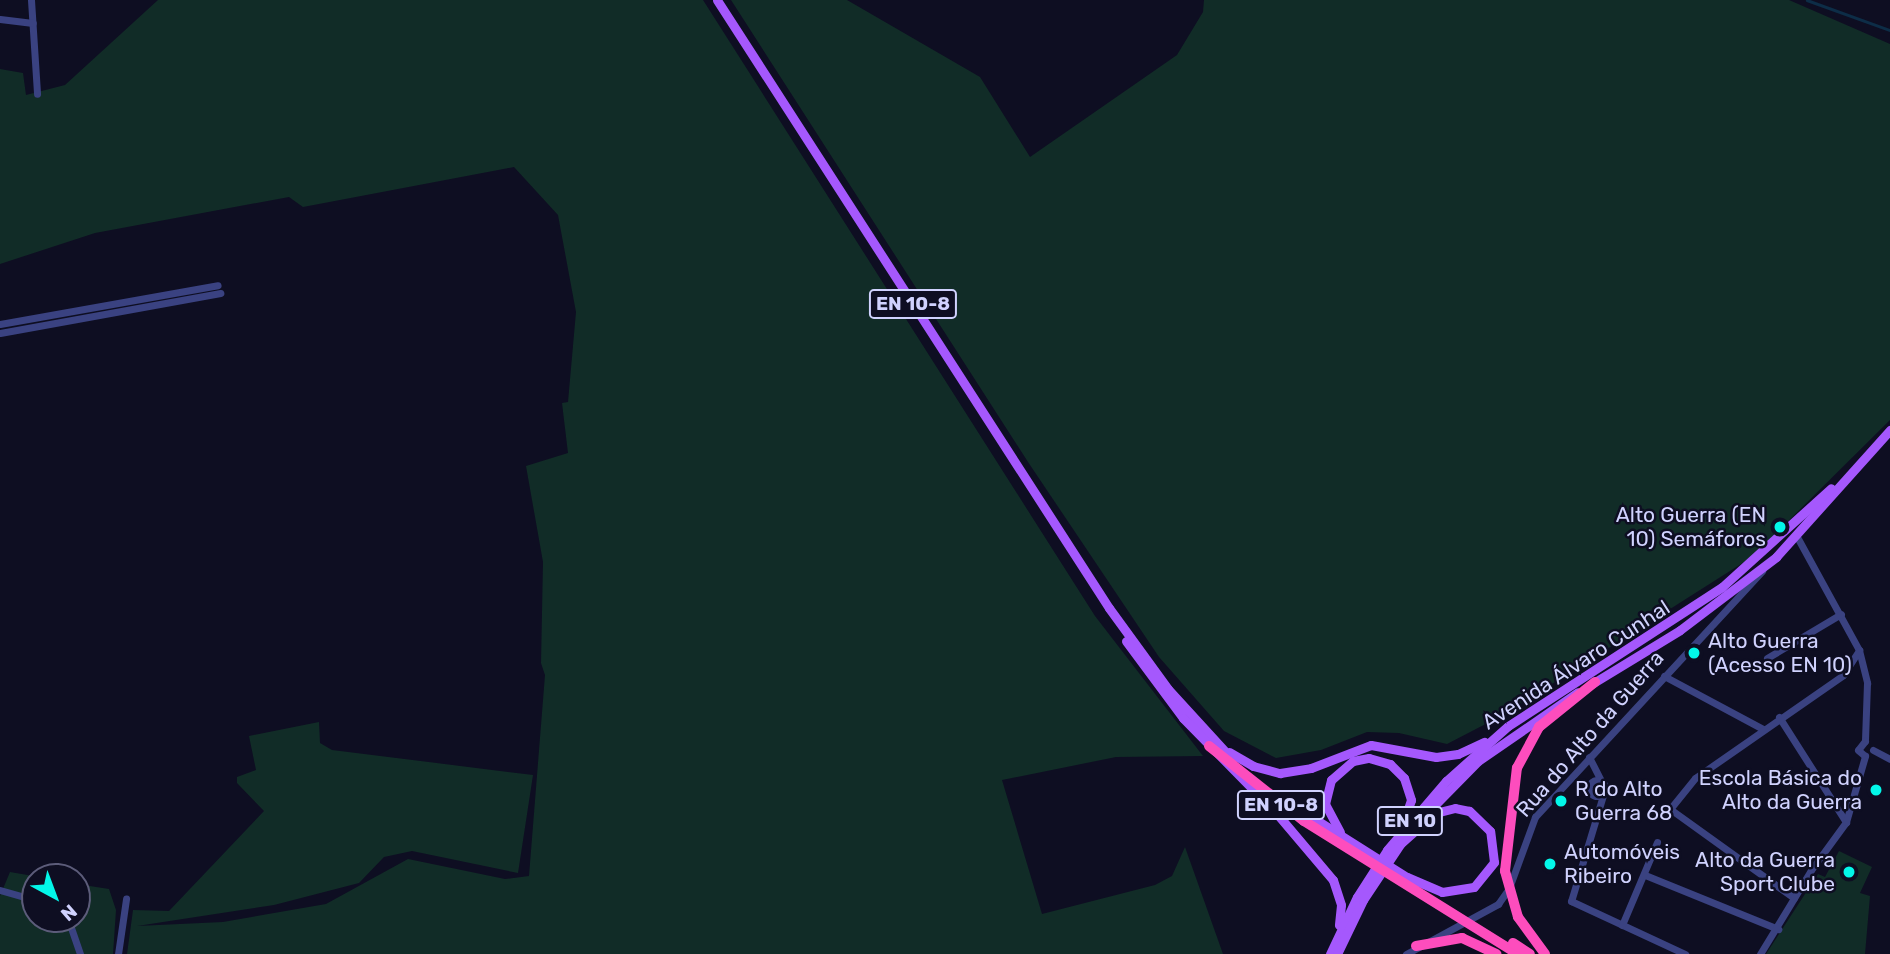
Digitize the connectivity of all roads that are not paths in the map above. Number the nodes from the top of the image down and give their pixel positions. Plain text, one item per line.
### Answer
1 (31, 0) edge
2 (717, 0) edge
3 (0, 19) edge
4 (33, 23) junction
5 (37, 94) dead end
6 (0, 324) edge
7 (0, 333) edge
8 (1890, 430) edge
9 (1853, 469) junction
10 (1796, 535) junction
11 (1776, 556) junction
12 (1841, 614) junction
13 (1859, 650) junction
14 (1767, 658) dead end
15 (1664, 676) junction
16 (1595, 682) junction
17 (1779, 717) junction
18 (1508, 726) junction
19 (1763, 729) junction
20 (1865, 741) junction
21 (1211, 743) junction
22 (1873, 750) junction
23 (1865, 756) junction
24 (1589, 757) junction
25 (1890, 759) edge
26 (1601, 781) junction
27 (1604, 792) junction
28 (1846, 822) junction
29 (1657, 842) dead end
30 (1395, 845) junction
31 (1361, 853) junction
32 (1645, 875) junction
33 (1405, 879) junction
34 (0, 890) edge
35 (21, 896) edge
36 (1794, 898) junction
37 (126, 899) dead end
38 (1622, 925) junction
39 (1778, 929) junction
40 (73, 933) edge
41 (1337, 935) junction
42 (1497, 937) junction
43 (1416, 946) junction
44 (80, 954) edge
45 (118, 954) edge
46 (1330, 954) edge
47 (1337, 954) edge
48 (1406, 954) edge
49 (1497, 954) edge
50 (1518, 954) edge
51 (1530, 954) edge
52 (1545, 954) edge
53 (1685, 954) edge
54 (1760, 954) edge

1 - 4 street
2 - 21 main road, EN 10-8
3 - 4 street
4 - 5 street
6 - 7 street
8 - 9 main road, Avenida Álvaro Cunhal / EN 10
9 - 10 main road, Avenida Álvaro Cunhal / EN 10
9 - 18 main road, Avenida Álvaro Cunhal / EN 10
10 - 11 main road, Avenida Álvaro Cunhal / EN 10
10 - 12 street
11 - 15 street, Rua do Alto da Guerra
11 - 16 main road, Avenida Álvaro Cunhal / EN 10
12 - 13 street
12 - 14 street
13 - 17 street
13 - 20 street
15 - 19 street
15 - 24 street, Rua do Alto da Guerra
16 - 30 main road, Avenida Álvaro Cunhal / EN 10
16 - 52 highway
17 - 19 street
17 - 28 street
18 - 21 main road
18 - 30 main road, Avenida Álvaro Cunhal / EN 10
19 - 36 street
20 - 22 street
20 - 23 street
21 - 31 highway, EN 10-8
21 - 41 main road
22 - 23 street
22 - 25 street
23 - 28 street
24 - 26 street
24 - 43 street, Rua do Alto da Guerra
26 - 27 street
26 - 27 street
27 - 38 street
28 - 36 street
29 - 32 street
30 - 31 main road
30 - 33 main road
30 - 41 main road, Avenida Álvaro Cunhal / EN 10
30 - 47 main road, Avenida Álvaro Cunhal / EN 10
31 - 33 highway, EN 10-8
32 - 38 street
32 - 39 street
33 - 42 highway, EN 10-8
34 - 35 street
36 - 39 street
37 - 45 street
38 - 53 street
39 - 54 street
40 - 44 street
41 - 46 main road, Avenida Álvaro Cunhal / EN 10
42 - 50 highway, EN 10-8
42 - 51 highway, EN 10-8
43 - 48 street, Rua do Alto da Guerra
43 - 49 highway

